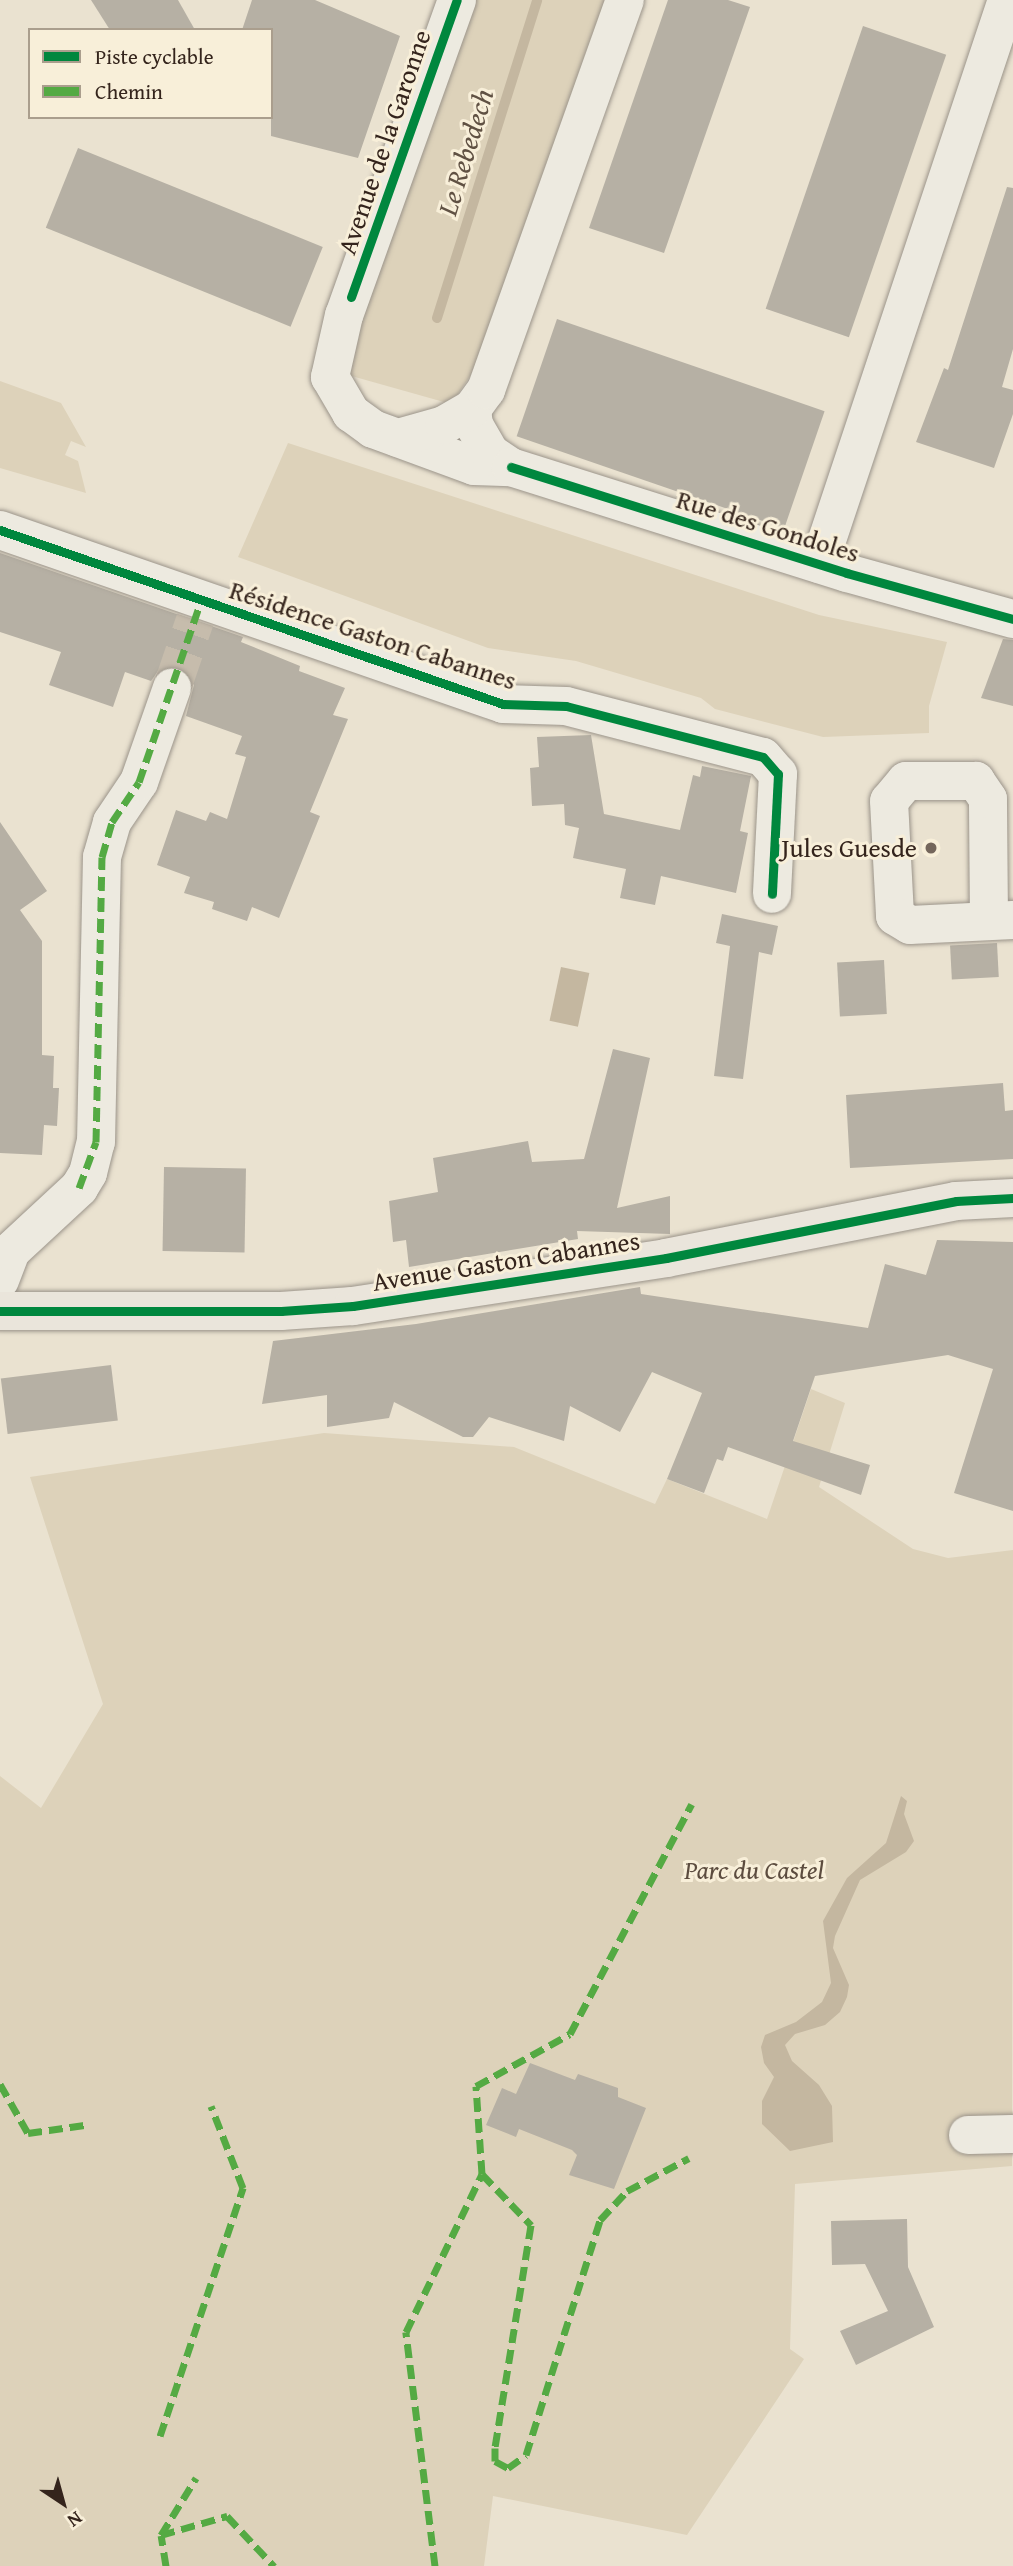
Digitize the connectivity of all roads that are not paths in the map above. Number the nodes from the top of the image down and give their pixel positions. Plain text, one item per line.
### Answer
1 (457, 0) edge
2 (625, 0) edge
3 (1007, 0) edge
4 (472, 409) junction
5 (398, 438) junction
6 (511, 467) junction
7 (0, 530) edge
8 (819, 564) junction
9 (1013, 619) edge
10 (172, 688) tunnel mouth
11 (772, 894) dead end
12 (1013, 1198) edge
13 (0, 1280) edge
14 (0, 1311) edge
15 (1013, 2133) edge
16 (968, 2135) dead end

1 - 5 street, Avenue de la Garonne
2 - 4 street
3 - 8 street, Rue des Gondoles
4 - 5 street
4 - 6 street, Rue des Gondoles
5 - 6 street, Avenue de la Garonne
6 - 8 street, Rue des Gondoles
7 - 11 street, Résidence Gaston Cabannes
8 - 9 street, Rue des Gondoles
10 - 13 street
12 - 14 main road, Avenue Gaston Cabannes
15 - 16 street

